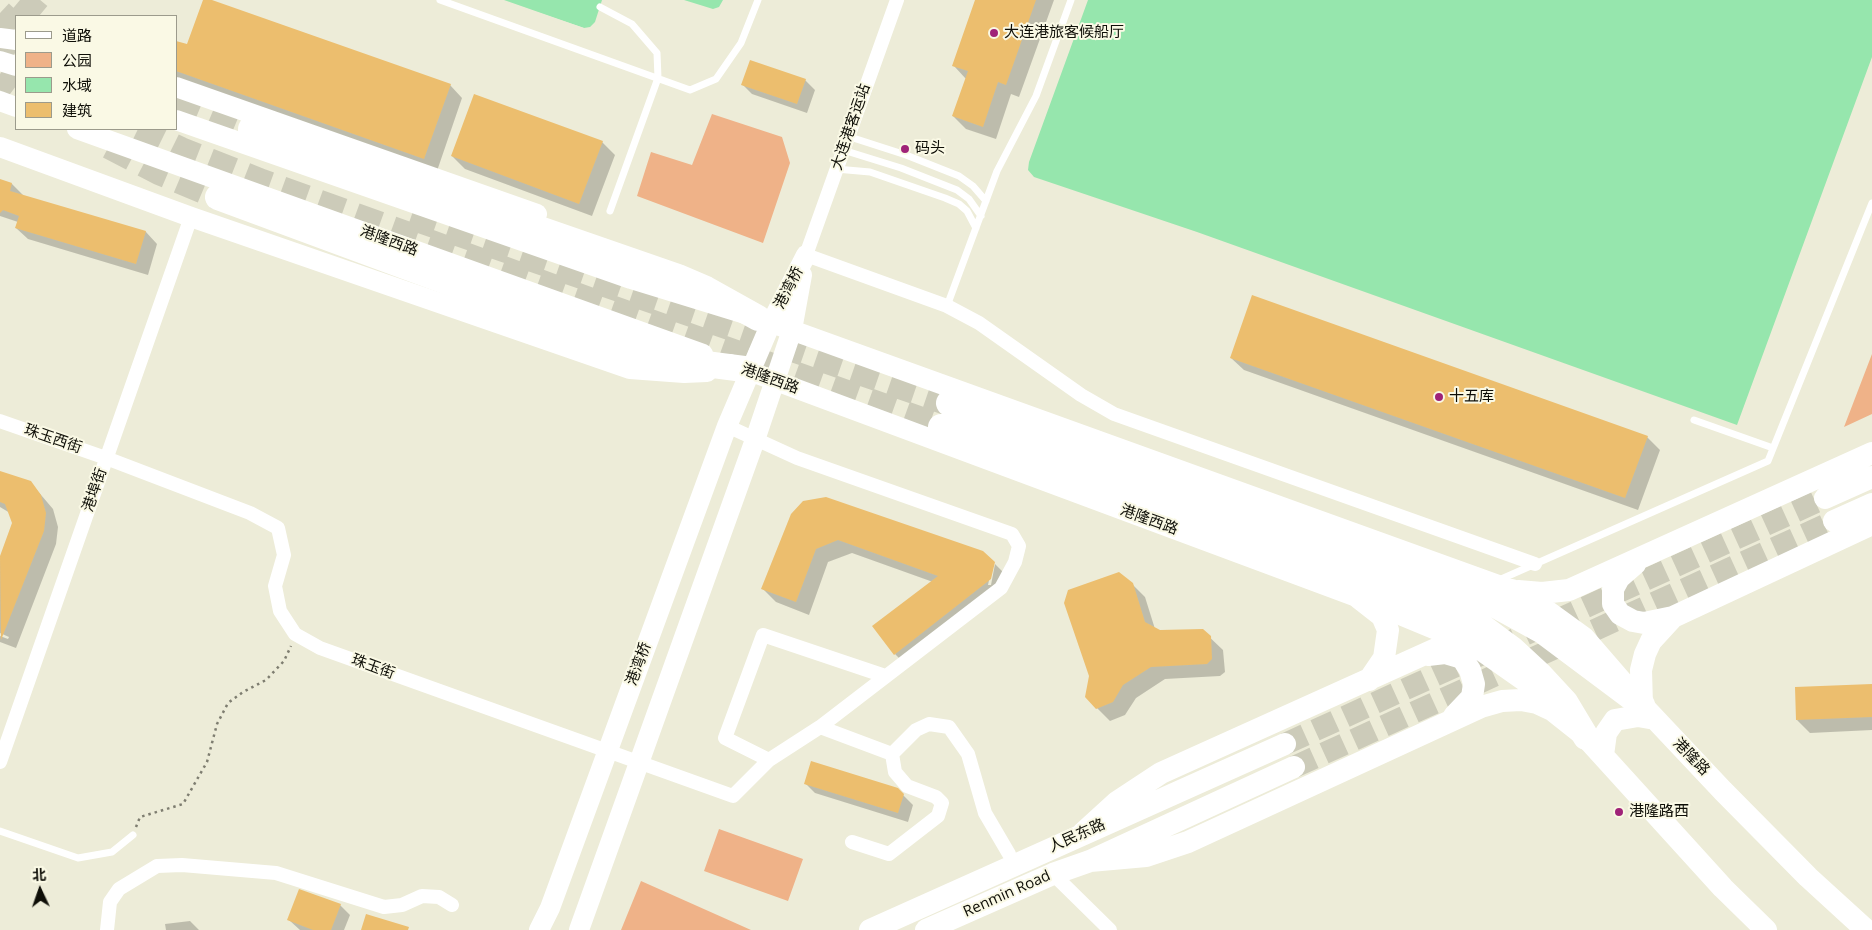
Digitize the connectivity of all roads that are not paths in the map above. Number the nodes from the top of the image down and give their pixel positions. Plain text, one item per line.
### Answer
1 (440, 0) edge
2 (758, 0) edge
3 (897, 0) edge
4 (1071, 0) edge
5 (600, 7) dead end
6 (0, 38) edge
7 (15, 40) edge
8 (0, 61) edge
9 (15, 66) edge
10 (658, 78) junction
11 (178, 88) edge
12 (0, 101) edge
13 (15, 107) edge
14 (178, 121) edge
15 (251, 129) tunnel mouth
16 (80, 130) edge
17 (848, 136) junction
18 (0, 147) edge
19 (843, 150) junction
20 (836, 169) junction
21 (218, 197) tunnel mouth
22 (986, 201) junction
23 (1872, 203) edge
24 (610, 211) dead end
25 (980, 216) junction
26 (191, 217) junction
27 (976, 228) junction
28 (806, 255) junction
29 (948, 306) junction
30 (764, 320) junction
31 (792, 330) junction
32 (748, 370) junction
33 (774, 380) junction
34 (949, 403) tunnel mouth
35 (1694, 420) dead end
36 (0, 421) edge
37 (727, 426) junction
38 (941, 427) tunnel mouth
39 (756, 437) junction
40 (1773, 448) junction
41 (1872, 453) edge
42 (106, 458) junction
43 (1872, 477) edge
44 (1825, 498) tunnel mouth
45 (1872, 504) edge
46 (1834, 521) tunnel mouth
47 (1872, 524) edge
48 (1645, 556) junction
49 (1535, 564) junction
50 (1499, 592) junction
51 (1359, 598) junction
52 (1673, 617) junction
53 (1458, 639) junction
54 (1422, 656) junction
55 (885, 676) junction
56 (1369, 680) junction
57 (1648, 712) junction
58 (1440, 726) junction
59 (820, 727) junction
60 (1285, 744) tunnel mouth
61 (1595, 746) junction
62 (892, 754) junction
63 (769, 760) junction
64 (0, 762) edge
65 (1294, 767) tunnel mouth
66 (0, 831) edge
67 (1083, 833) junction
68 (133, 835) road end
69 (852, 842) dead end
70 (1009, 854) dead end
71 (1090, 861) junction
72 (1053, 874) junction
73 (452, 905) dead end
74 (107, 930) edge
75 (539, 930) edge
76 (579, 930) edge
77 (870, 930) edge
78 (926, 930) edge
79 (1110, 930) edge
80 (1766, 930) edge
81 (1866, 930) edge

1 - 10 lane
2 - 10 lane
3 - 17 street, 大连港客运站
4 - 22 lane
5 - 10 lane
6 - 7 main road
8 - 9 main road
10 - 24 lane
11 - 30 main road
12 - 13 main road
14 - 30 main road
15 - 30 highway
16 - 32 main road, 港隆西路
17 - 19 street, 大连港客运站
17 - 22 lane
18 - 26 main road
19 - 20 street, 大连港客运站
19 - 25 lane
20 - 27 lane
20 - 28 street, 大连港客运站
21 - 32 highway
22 - 25 lane
23 - 40 lane
25 - 27 lane
26 - 32 main road
26 - 42 street, 港埠街
27 - 29 lane
28 - 29 street
28 - 30 main road, 港湾桥
28 - 31 main road, 港湾桥
29 - 49 street
30 - 31 main road
30 - 32 main road, 港湾桥
31 - 33 main road, 港湾桥
31 - 50 main road
32 - 33 main road, 港隆西路
32 - 37 main road, 港湾桥
33 - 39 main road, 港湾桥
33 - 51 main road, 港隆西路
34 - 50 highway
35 - 40 lane
36 - 42 street, 珠玉西街
37 - 39 street
37 - 75 main road, 港湾桥
38 - 61 highway
39 - 55 street
39 - 76 main road, 港湾桥
40 - 49 lane
41 - 48 main road
42 - 63 street, 珠玉街
42 - 64 street, 港埠街
43 - 44 main road
45 - 46 main road
47 - 52 main road
48 - 50 main road
48 - 52 main road
49 - 50 lane
50 - 57 highway
51 - 53 main road, 港隆西路
51 - 56 main road
52 - 57 main road
53 - 54 main road
53 - 61 main road
54 - 56 main road
54 - 58 main road
55 - 59 street
55 - 63 street
56 - 67 main road
57 - 61 main road
57 - 81 main road, 港隆路
58 - 61 main road
58 - 71 main road
59 - 62 street
59 - 63 street
60 - 67 main road, 人民东路
61 - 80 main road
62 - 69 street
62 - 70 street
65 - 71 main road, 人民东路
66 - 68 lane
67 - 77 main road, 人民东路
71 - 72 main road, Renmin Road
72 - 78 main road, Renmin Road
72 - 79 street
73 - 74 street

